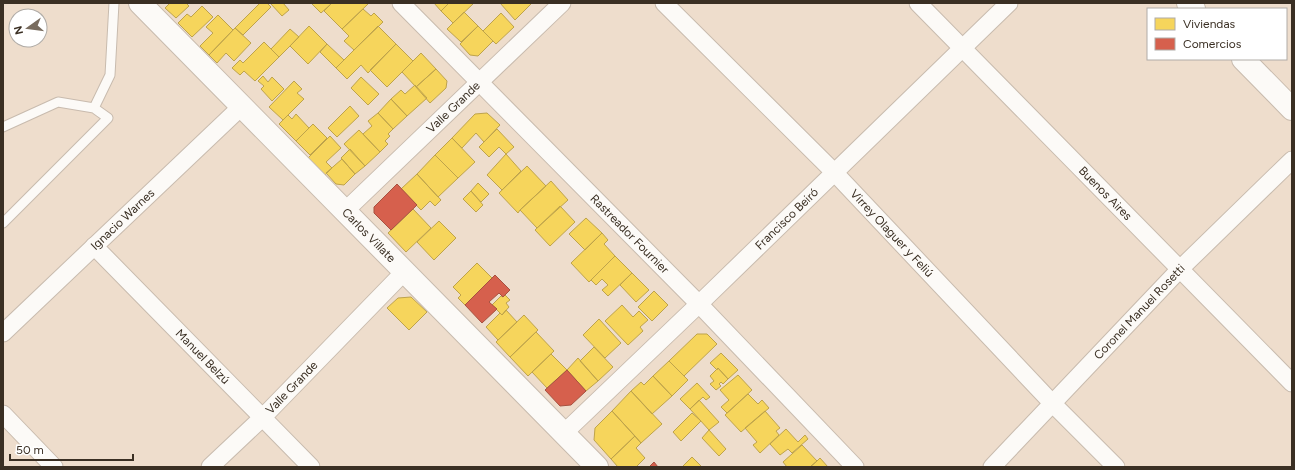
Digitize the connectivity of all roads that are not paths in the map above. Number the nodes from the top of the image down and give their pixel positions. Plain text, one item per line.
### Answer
1 (114, 3) edge
2 (140, 3) edge
3 (401, 3) edge
4 (562, 3) edge
5 (664, 3) edge
6 (918, 3) edge
7 (1009, 3) edge
8 (962, 48) junction
9 (1244, 60) edge
10 (480, 82) junction
11 (242, 106) junction
12 (94, 108) junction
13 (1292, 109) edge
14 (3, 127) edge
15 (1292, 160) edge
16 (834, 172) junction
17 (346, 211) junction
18 (3, 223) edge
19 (94, 246) junction
20 (1180, 269) junction
21 (404, 271) junction
22 (699, 304) junction
23 (3, 333) edge
24 (1292, 383) edge
25 (1052, 404) junction
26 (3, 414) edge
27 (263, 418) junction
28 (564, 433) junction
29 (54, 467) edge
30 (210, 467) edge
31 (311, 467) edge
32 (597, 467) edge
33 (855, 467) edge
34 (992, 467) edge
35 (1116, 467) edge

1 - 12 lane
2 - 11 street, Carlos Villate
3 - 10 street, Rastreador Fournier
4 - 10 street, Valle Grande
5 - 16 street, Virrey Olaguer y Feliú
6 - 8 street, Buenos Aires
7 - 8 street, Francisco Beiró
8 - 16 street, Francisco Beiró
8 - 20 street, Buenos Aires
9 - 13 street
10 - 17 street, Valle Grande
10 - 22 street, Rastreador Fournier
11 - 17 street, Carlos Villate
11 - 19 street, Ignacio Warnes
12 - 14 lane
12 - 18 lane
15 - 20 street, Coronel Manuel Rosetti
16 - 22 street, Francisco Beiró
16 - 25 street, Virrey Olaguer y Feliú
17 - 21 street, Carlos Villate
19 - 23 street, Ignacio Warnes
19 - 27 street, Manuel Belzú
20 - 24 street, Buenos Aires
20 - 25 street, Coronel Manuel Rosetti
21 - 27 street, Valle Grande
21 - 28 street, Carlos Villate
22 - 28 street, Francisco Beiró
22 - 33 street, Rastreador Fournier
25 - 34 street, Coronel Manuel Rosetti
25 - 35 street, Virrey Olaguer y Feliú
26 - 29 street
27 - 30 street, Valle Grande
27 - 31 street, Manuel Belzú
28 - 32 street, Carlos Villate

